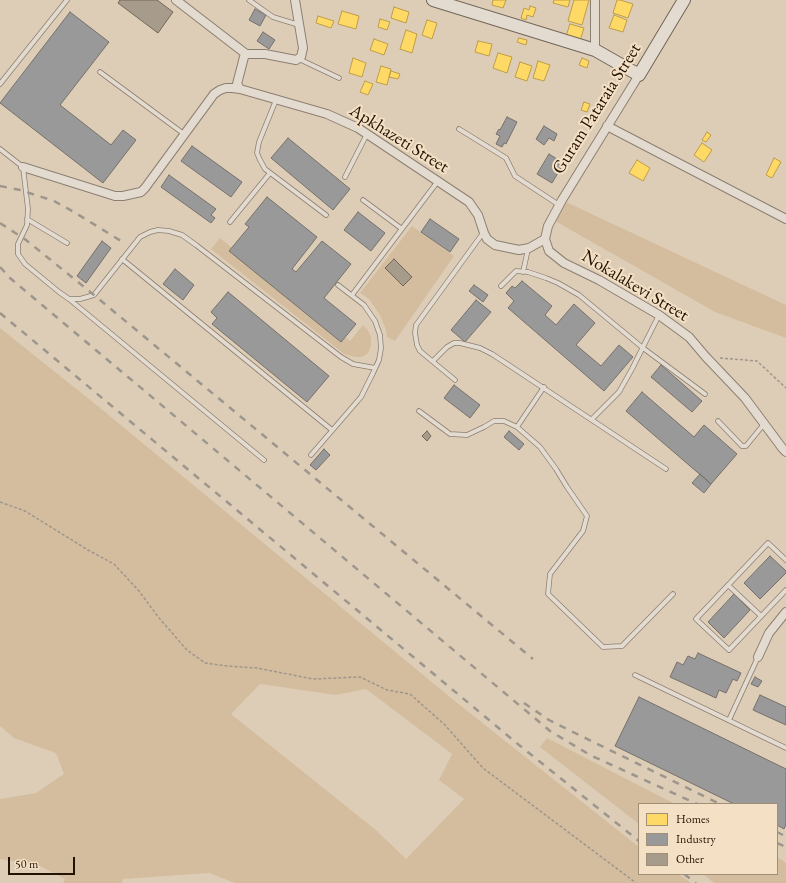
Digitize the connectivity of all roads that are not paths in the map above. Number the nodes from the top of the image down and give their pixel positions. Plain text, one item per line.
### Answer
1 (67, 0) edge
2 (176, 0) edge
3 (249, 0) edge
4 (295, 0) edge
5 (434, 0) edge
6 (595, 0) edge
7 (684, 0) edge
8 (299, 25) junction
9 (595, 50) junction
10 (246, 54) junction
11 (299, 59) junction
12 (100, 72) dead end
13 (639, 75) junction
14 (340, 78) dead end
15 (0, 84) edge
16 (240, 89) junction
17 (276, 100) junction
18 (607, 126) junction
19 (459, 129) dead end
20 (367, 134) junction
21 (184, 135) junction
22 (0, 149) edge
23 (23, 167) junction
24 (270, 173) junction
25 (345, 177) dead end
26 (438, 180) junction
27 (363, 200) dead end
28 (559, 206) junction
29 (326, 215) dead end
30 (27, 219) junction
31 (786, 219) edge
32 (230, 222) dead end
33 (402, 229) junction
34 (484, 233) junction
35 (545, 239) junction
36 (67, 243) dead end
37 (528, 248) junction
38 (122, 259) junction
39 (523, 272) junction
40 (338, 285) dead end
41 (501, 286) dead end
42 (352, 295) junction
43 (69, 299) junction
44 (659, 315) junction
45 (643, 348) junction
46 (433, 361) junction
47 (375, 368) junction
48 (455, 380) dead end
49 (544, 388) junction
50 (705, 394) dead end
51 (419, 411) dead end
52 (592, 419) junction
53 (718, 421) dead end
54 (764, 424) junction
55 (517, 427) junction
56 (332, 430) junction
57 (786, 452) edge
58 (311, 456) dead end
59 (264, 460) dead end
60 (666, 469) dead end
61 (786, 560) edge
62 (728, 585) junction
63 (786, 590) edge
64 (673, 594) dead end
65 (786, 612) edge
66 (761, 616) junction
67 (758, 657) joint
68 (634, 675) dead end
69 (729, 720) junction
70 (786, 748) edge

1 - 15 lane
2 - 10 street
3 - 8 lane
4 - 8 street
5 - 9 street
6 - 9 street
7 - 13 street, Guram Pataraia Street
8 - 11 street
9 - 13 street
10 - 11 street
10 - 16 street
11 - 14 lane
12 - 21 lane
13 - 18 street, Guram Pataraia Street
16 - 17 street, Apkhazeti Street
16 - 21 street, Apkhazeti Street
17 - 20 street, Apkhazeti Street
17 - 24 lane
18 - 28 street, Guram Pataraia Street
18 - 31 street
19 - 28 lane
20 - 25 lane
20 - 26 street, Apkhazeti Street
21 - 23 street, Apkhazeti Street
22 - 23 lane
23 - 30 lane
24 - 29 lane
24 - 32 lane
26 - 33 lane
26 - 34 street, Apkhazeti Street
27 - 33 lane
28 - 35 street, Guram Pataraia Street
30 - 36 lane
30 - 43 lane
33 - 42 lane
34 - 37 street
34 - 46 lane
35 - 37 street
35 - 44 street, Nokalakevi Street
37 - 39 lane
38 - 43 lane
38 - 47 lane
38 - 56 lane
39 - 41 lane
39 - 45 lane
40 - 42 lane
42 - 47 lane
43 - 59 lane
44 - 45 lane
44 - 54 street, Nokalakevi Street
45 - 50 lane
45 - 52 lane
46 - 48 lane
46 - 49 lane
47 - 56 lane
49 - 52 lane
49 - 55 lane
51 - 55 lane
52 - 60 lane
53 - 54 lane
54 - 57 street, Nokalakevi Street
55 - 64 lane
56 - 58 lane
61 - 62 lane
62 - 66 lane
62 - 66 lane
63 - 66 lane
65 - 67 street
67 - 69 lane
68 - 69 lane
69 - 70 lane

